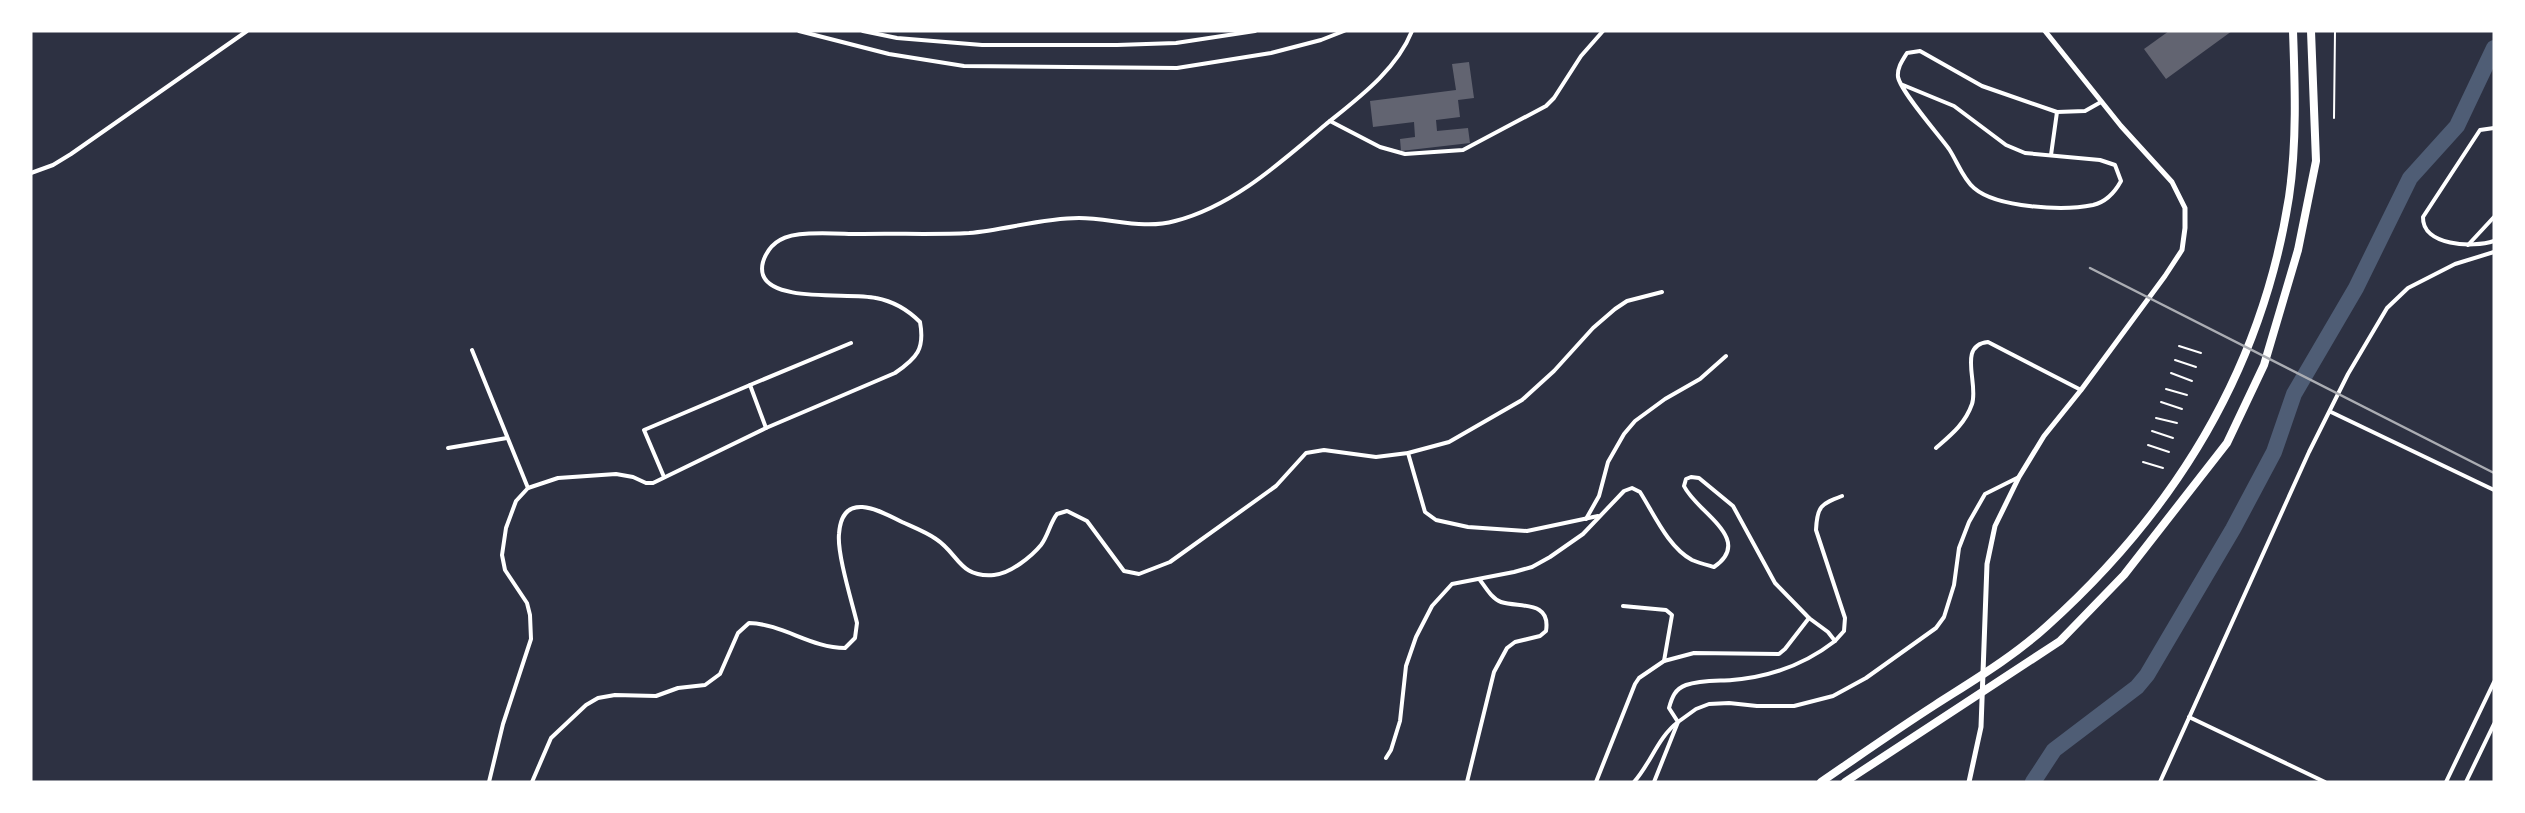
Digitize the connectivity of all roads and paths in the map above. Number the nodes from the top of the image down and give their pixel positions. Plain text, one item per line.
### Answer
1 (247, 31) edge
2 (799, 31) edge
3 (863, 31) edge
4 (1255, 31) edge
5 (1344, 31) edge
6 (1412, 31) edge
7 (1603, 31) edge
8 (2045, 31) edge
9 (2293, 31) edge
10 (2311, 31) edge
11 (2335, 31) edge
12 (1903, 85) junction
13 (2101, 102) junction
14 (2057, 112) junction
15 (2334, 118) dead end
16 (1330, 121) junction
17 (2494, 128) edge
18 (2051, 155) junction
19 (31, 173) edge
20 (2494, 217) edge
21 (2494, 241) edge
22 (2468, 245) junction
23 (2494, 252) edge
24 (1662, 292) dead end
25 (851, 343) dead end
26 (2179, 346) dead end
27 (472, 350) dead end
28 (2201, 353) dead end
29 (1726, 356) dead end
30 (2175, 360) dead end
31 (2196, 367) dead end
32 (2171, 373) dead end
33 (2192, 381) dead end
34 (750, 385) junction
35 (2166, 389) dead end
36 (2081, 390) junction
37 (2187, 395) dead end
38 (2162, 402) dead end
39 (2182, 409) dead end
40 (2331, 412) junction
41 (2156, 418) dead end
42 (2178, 423) dead end
43 (766, 428) junction
44 (2152, 431) dead end
45 (507, 438) junction
46 (2173, 438) dead end
47 (2148, 445) dead end
48 (448, 448) dead end
49 (1936, 448) dead end
50 (2169, 452) dead end
51 (1408, 453) junction
52 (2142, 462) dead end
53 (2163, 468) dead end
54 (664, 477) junction
55 (2019, 477) junction
56 (528, 488) junction
57 (2494, 490) edge
58 (1842, 496) dead end
59 (1600, 516) junction
60 (1586, 519) junction
61 (1480, 580) junction
62 (1623, 606) dead end
63 (1809, 618) junction
64 (1835, 641) junction
65 (1664, 661) junction
66 (2494, 682) edge
67 (2189, 717) junction
68 (1678, 722) junction
69 (2494, 724) edge
70 (1386, 758) dead end
71 (489, 782) edge
72 (532, 782) edge
73 (1467, 782) edge
74 (1596, 782) edge
75 (1634, 782) edge
76 (1654, 782) edge
77 (1820, 782) edge
78 (1845, 782) edge
79 (1969, 782) edge
80 (2160, 782) edge
81 (2325, 782) edge
82 (2446, 782) edge
83 (2466, 782) edge

1 - 19 street
2 - 5 street
3 - 4 street
6 - 16 street
7 - 16 street
8 - 13 street
9 - 77 highway
10 - 78 highway
11 - 15 lane
12 - 14 street
12 - 18 street
12 - 18 street
13 - 14 street
13 - 36 street
14 - 18 street
16 - 43 street
17 - 22 street
20 - 22 street
21 - 22 street
23 - 40 street
24 - 51 street
25 - 34 street
26 - 28 lane
27 - 45 street
29 - 60 street
30 - 31 lane
32 - 33 lane
34 - 43 street
34 - 54 street
35 - 37 lane
36 - 49 street
36 - 55 street
38 - 39 lane
40 - 57 street
40 - 67 street
41 - 42 lane
43 - 54 street
44 - 46 lane
45 - 48 street
45 - 56 street
47 - 50 lane
51 - 60 street
51 - 72 street
52 - 53 lane
54 - 56 street
55 - 68 street
55 - 79 street
56 - 71 street
58 - 64 street
59 - 60 street
59 - 61 street
59 - 63 street
61 - 70 street
61 - 73 street
62 - 65 street
63 - 64 street
63 - 65 street
64 - 68 street
65 - 74 street
66 - 82 street
67 - 80 street
67 - 81 street
68 - 75 street
68 - 76 street
69 - 83 street

